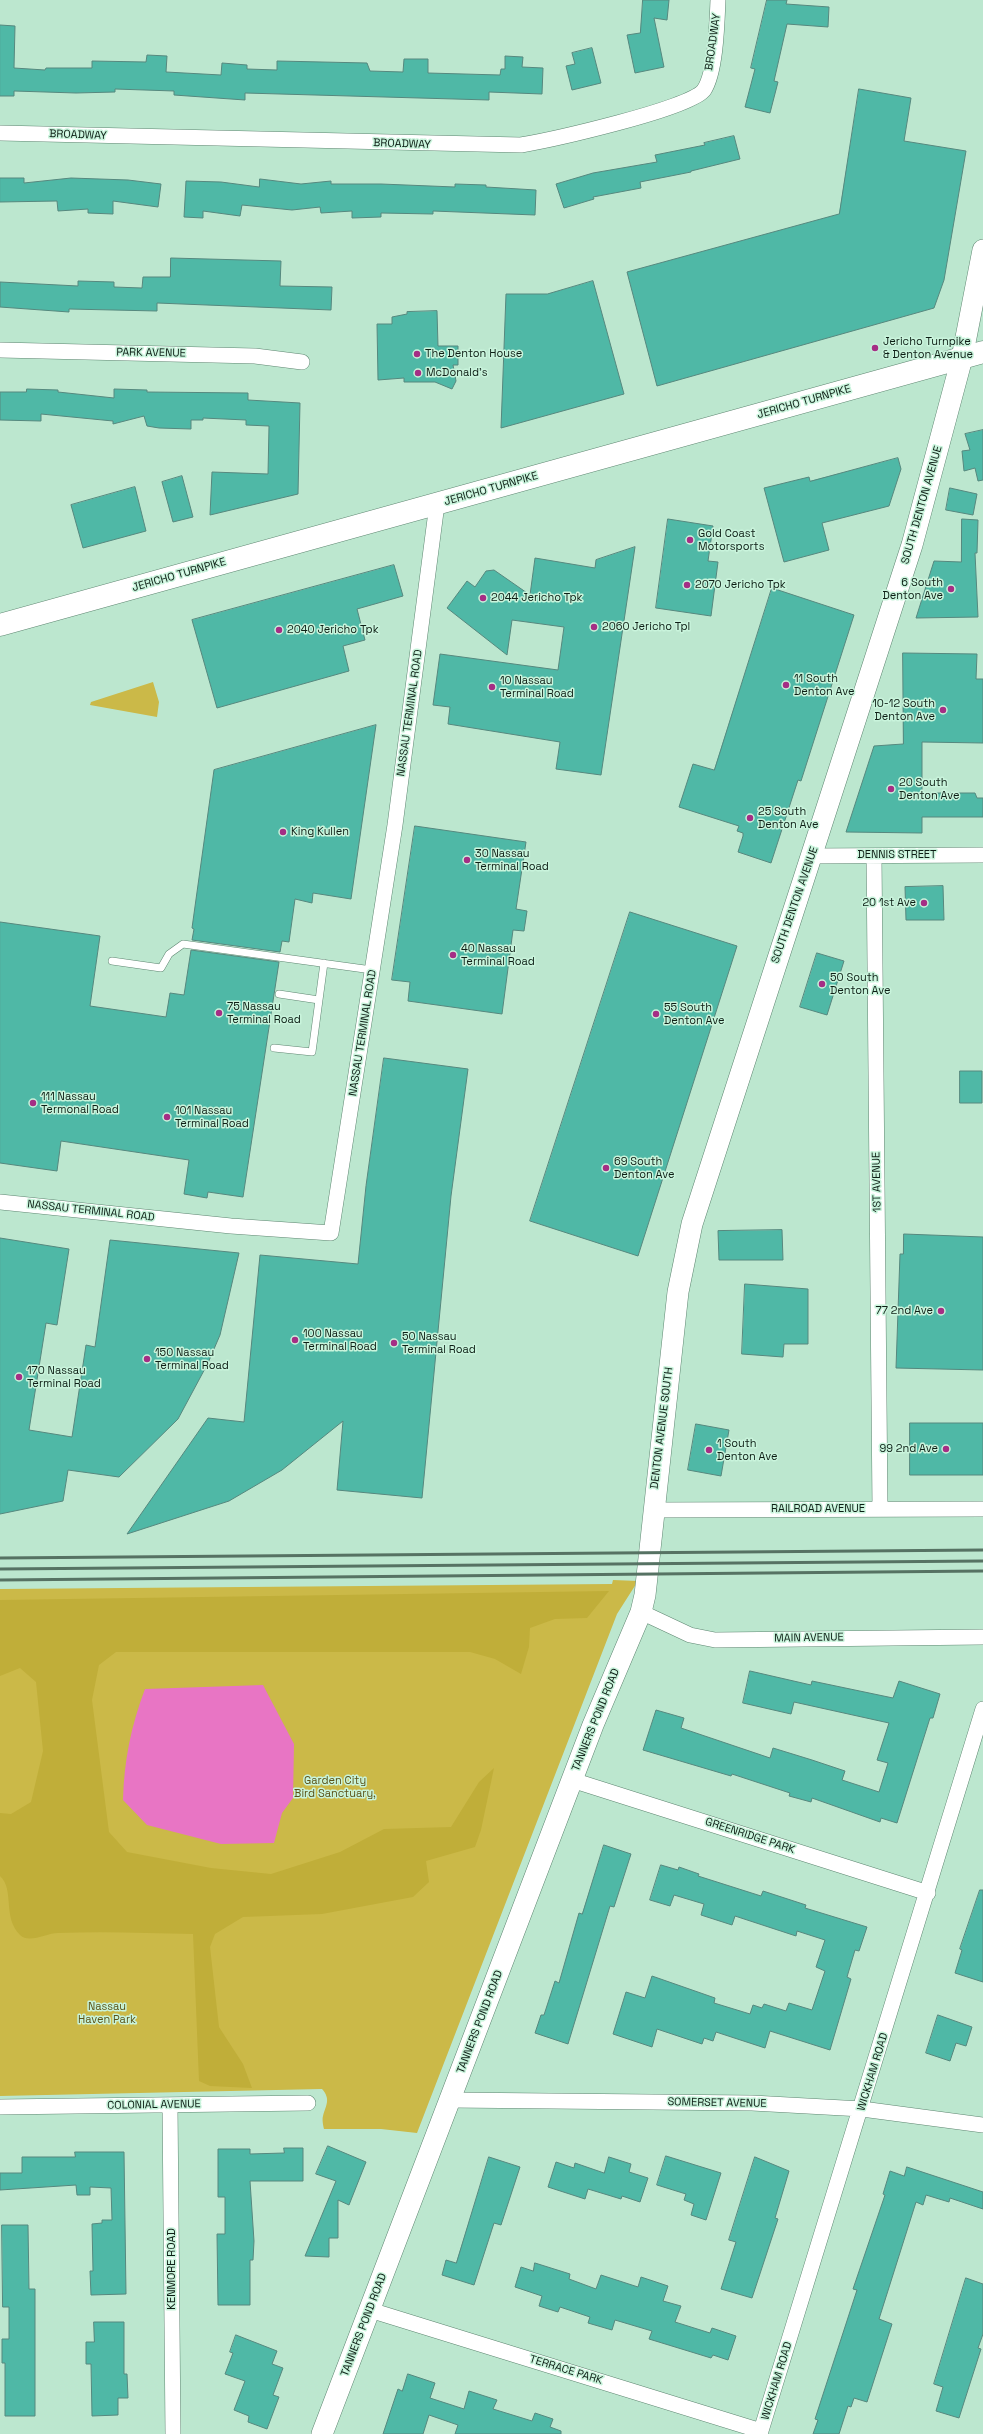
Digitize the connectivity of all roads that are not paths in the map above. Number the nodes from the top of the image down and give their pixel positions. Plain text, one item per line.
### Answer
1 (718, 0) edge
2 (0, 133) edge
3 (983, 250) edge
4 (0, 350) edge
5 (983, 352) edge
6 (962, 358) junction
7 (302, 362) dead end
8 (437, 504) junction
9 (0, 625) edge
10 (983, 855) edge
11 (811, 856) junction
12 (874, 856) junction
13 (112, 961) dead end
14 (324, 963) junction
15 (372, 970) junction
16 (279, 994) dead end
17 (319, 1000) junction
18 (274, 1048) dead end
19 (0, 1202) edge
20 (687, 1245) joint
21 (880, 1509) junction
22 (983, 1509) edge
23 (653, 1510) junction
24 (641, 1612) junction
25 (983, 1636) edge
26 (983, 1709) edge
27 (572, 1780) junction
28 (928, 1893) junction
29 (450, 2100) junction
30 (308, 2103) dead end
31 (170, 2105) junction
32 (0, 2107) edge
33 (862, 2109) junction
34 (983, 2124) edge
35 (370, 2310) junction
36 (761, 2432) edge
37 (173, 2434) edge
38 (322, 2434) edge

1 - 2 street, BROADWAY
3 - 6 street, SOUTH DENTON AVENUE
4 - 7 street, PARK AVENUE
5 - 6 main road, JERICHO TURNPIKE
6 - 8 main road, JERICHO TURNPIKE
6 - 11 street, SOUTH DENTON AVENUE
8 - 9 main road, JERICHO TURNPIKE
8 - 15 street, NASSAU TERMINAL ROAD
10 - 12 street, DENNIS STREET
11 - 12 street, DENNIS STREET
11 - 20 street, SOUTH DENTON AVENUE
12 - 21 street, 1ST AVENUE
13 - 14 lane
14 - 15 lane
14 - 17 lane
15 - 19 street, NASSAU TERMINAL ROAD
16 - 17 lane
17 - 18 lane
20 - 23 street, DENTON AVENUE SOUTH
21 - 22 street, RAILROAD AVENUE
21 - 23 street, RAILROAD AVENUE
23 - 24 street, DENTON AVENUE SOUTH
24 - 25 street, MAIN AVENUE
24 - 27 street, TANNERS POND ROAD
26 - 28 street, WICKHAM ROAD
27 - 28 street, GREENRIDGE PARK
27 - 29 street, TANNERS POND ROAD
28 - 33 street, WICKHAM ROAD
29 - 33 street, SOMERSET AVENUE
29 - 35 street, TANNERS POND ROAD
30 - 31 street, COLONIAL AVENUE
31 - 32 street, COLONIAL AVENUE
31 - 37 street, KENMORE ROAD
33 - 34 street, SOMERSET AVENUE
33 - 36 street, WICKHAM ROAD
35 - 36 street, TERRACE PARK
35 - 38 street, TANNERS POND ROAD

